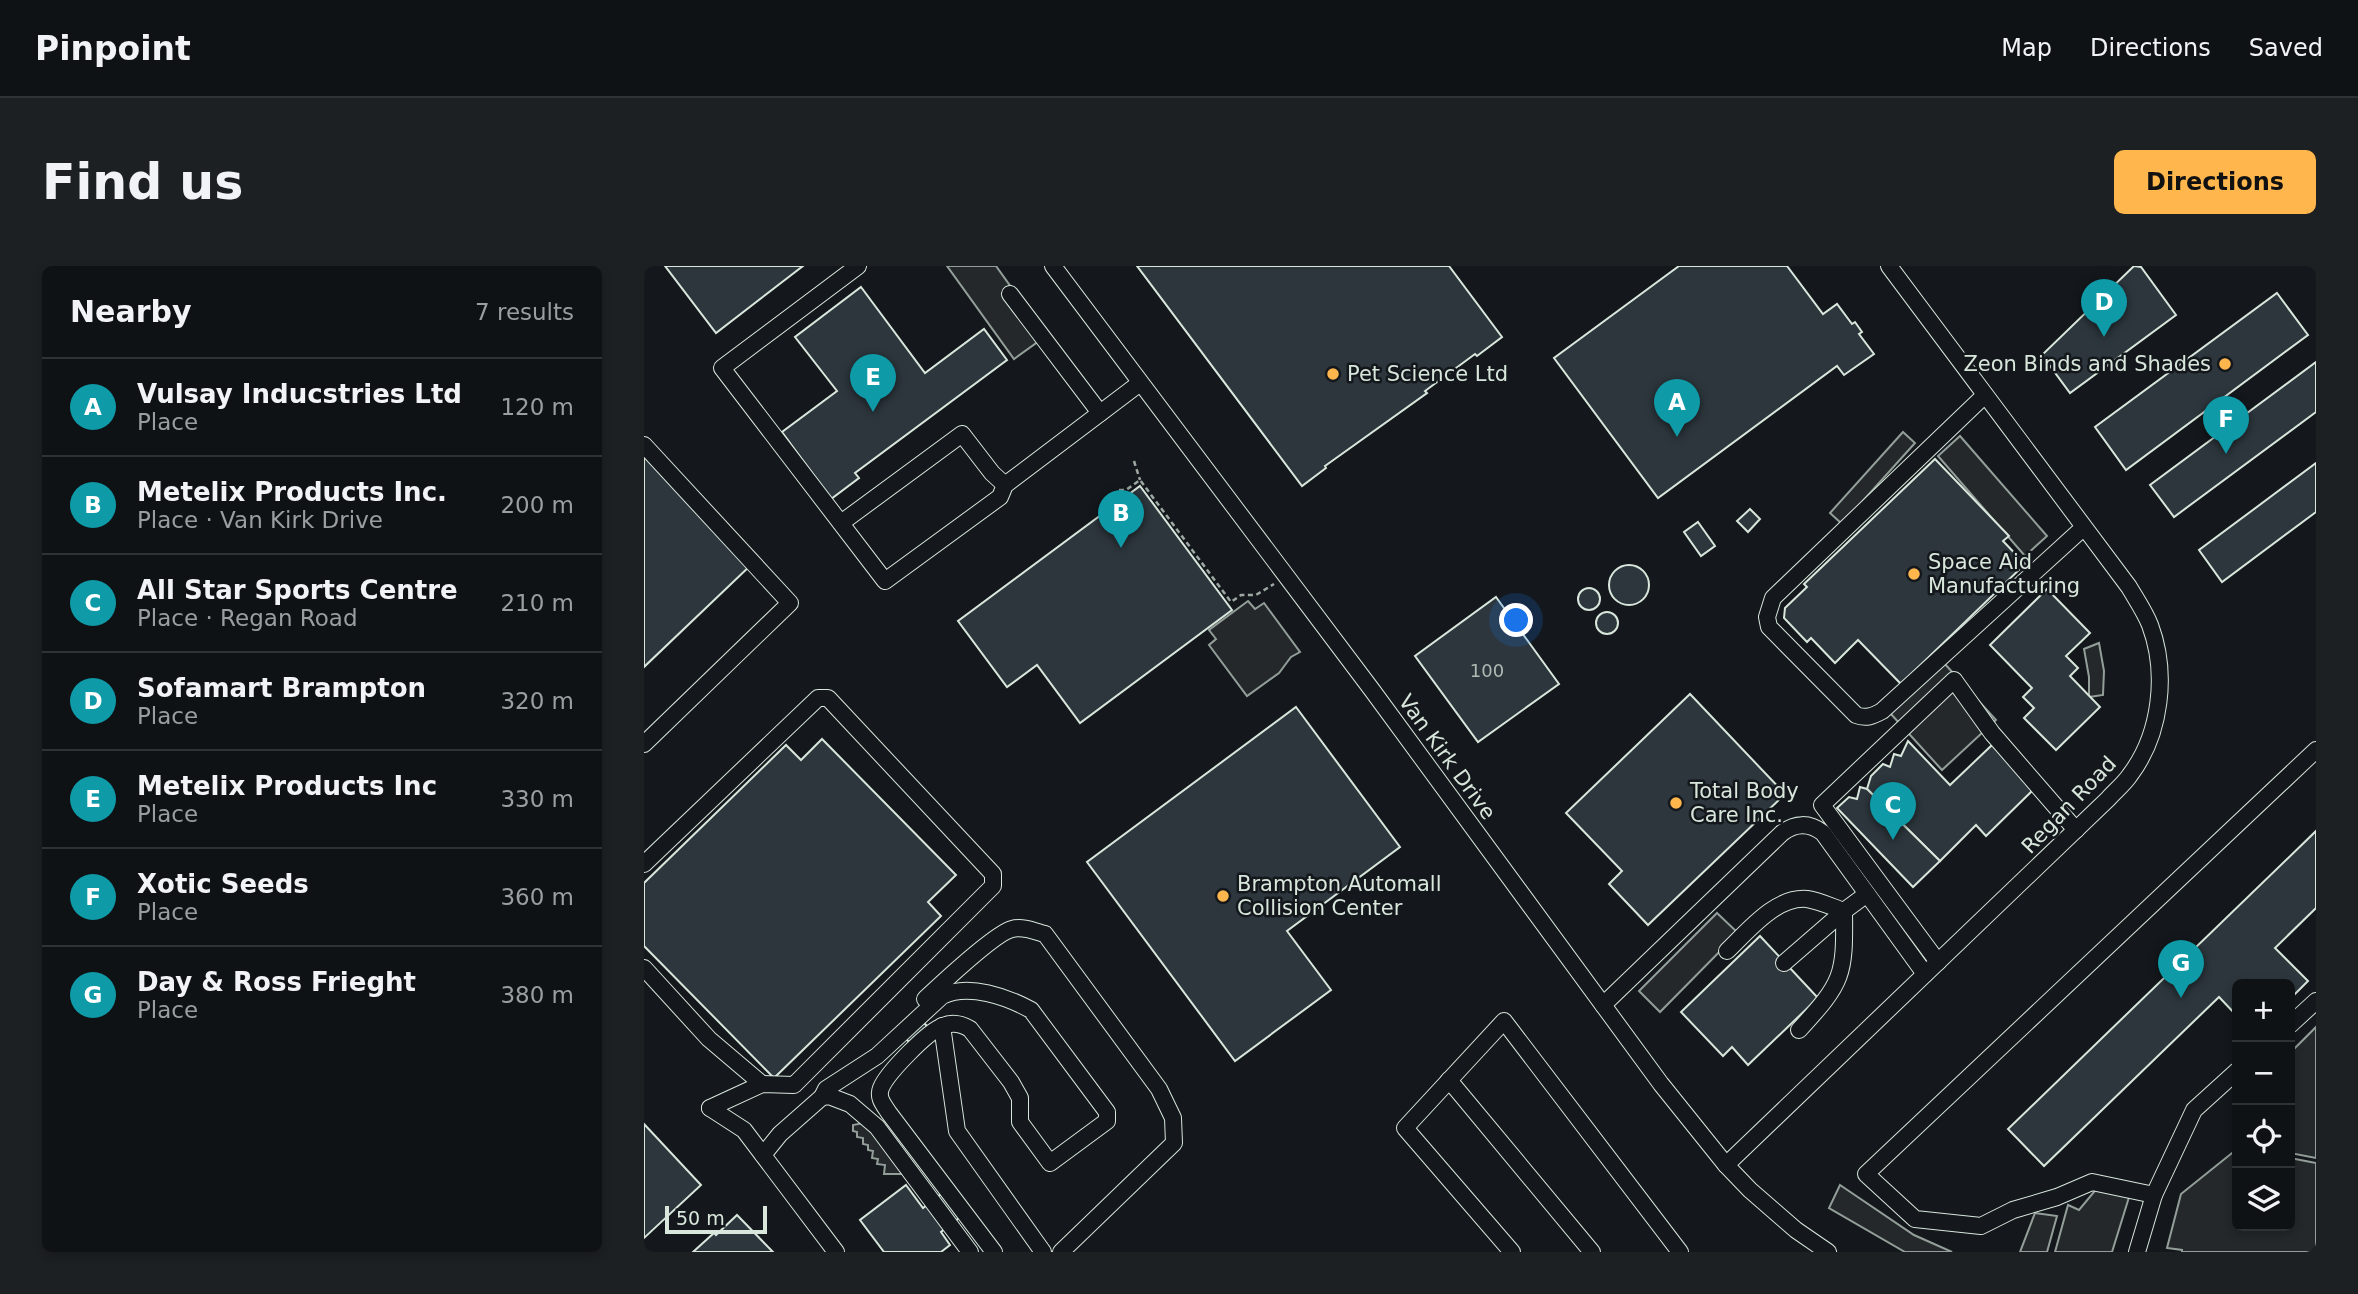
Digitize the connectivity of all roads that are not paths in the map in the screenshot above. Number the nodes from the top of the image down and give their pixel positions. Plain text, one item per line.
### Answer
1 (859, 266) edge
2 (1053, 266) edge
3 (1889, 266) edge
4 (1010, 294) dead end
5 (1140, 383) junction
6 (1985, 395) junction
7 (1100, 413) junction
8 (644, 445) edge
9 (1005, 485) junction
10 (841, 523) junction
11 (2083, 528) junction
12 (644, 744) edge
13 (2316, 750) edge
14 (2076, 830) junction
15 (644, 864) edge
16 (1867, 894) junction
17 (1844, 911) junction
18 (1727, 950) dead end
19 (1784, 962) dead end
20 (1938, 962) junction
21 (644, 968) edge
22 (1926, 974) junction
23 (2316, 1001) edge
24 (1603, 1005) junction
25 (2295, 1020) edge
26 (943, 1026) junction
27 (1799, 1030) dead end
28 (859, 1067) junction
29 (2232, 1076) edge
30 (1449, 1080) junction
31 (762, 1084) junction
32 (880, 1093) junction
33 (822, 1097) junction
34 (877, 1128) junction
35 (764, 1155) junction
36 (1726, 1165) junction
37 (2154, 1195) junction
38 (1816, 1249) edge
39 (836, 1252) edge
40 (970, 1252) edge
41 (994, 1252) edge
42 (1042, 1252) edge
43 (1061, 1252) edge
44 (1512, 1252) edge
45 (1592, 1252) edge
46 (1680, 1252) edge
47 (2137, 1252) edge

1 - 10 street
2 - 5 street, Van Kirk Drive
3 - 6 street, Regan Road
4 - 7 street
5 - 7 street
5 - 24 street, Van Kirk Drive
6 - 11 street, Regan Road
6 - 11 street
7 - 9 street
8 - 12 street
9 - 10 street
9 - 10 street
11 - 14 street, Regan Road
13 - 37 street
14 - 20 street, Regan Road
14 - 20 street
15 - 31 street
16 - 17 street
16 - 22 street
16 - 24 street
17 - 18 street
17 - 19 street
17 - 27 street
20 - 22 street, Regan Road
21 - 31 street
22 - 36 street, Regan Road
23 - 25 street
24 - 36 street, Van Kirk Drive
26 - 28 street
26 - 32 street
26 - 42 street
28 - 32 street
28 - 33 street
28 - 43 street
29 - 37 street
30 - 44 street
30 - 45 street
30 - 46 street
31 - 35 street
32 - 34 street
32 - 41 street
33 - 34 street
33 - 35 street
34 - 40 street
35 - 39 street
36 - 38 street, Van Kirk Drive
37 - 47 street

